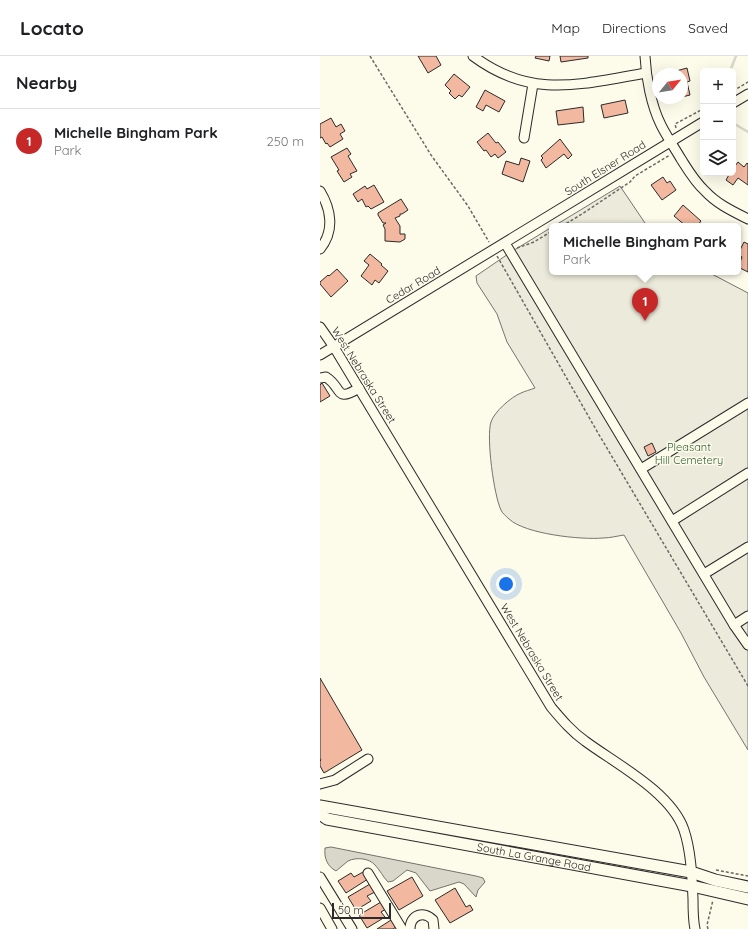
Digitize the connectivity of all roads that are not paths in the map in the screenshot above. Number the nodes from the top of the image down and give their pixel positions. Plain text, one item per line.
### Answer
1 (473, 56) edge
2 (645, 56) edge
3 (646, 73) junction
4 (533, 84) junction
5 (748, 94) edge
6 (736, 101) edge
7 (700, 124) edge
8 (524, 138) dead end
9 (670, 142) junction
10 (320, 191) edge
11 (748, 219) edge
12 (519, 235) joint
13 (505, 243) junction
14 (320, 249) edge
15 (320, 327) edge
16 (334, 347) junction
17 (320, 356) edge
18 (320, 378) edge
19 (359, 388) junction
20 (748, 403) edge
21 (641, 469) junction
22 (748, 473) edge
23 (672, 520) junction
24 (748, 547) edge
25 (704, 574) junction
26 (748, 616) edge
27 (734, 625) junction
28 (748, 645) edge
29 (368, 759) dead end
30 (320, 784) edge
31 (320, 806) edge
32 (320, 814) edge
33 (691, 872) junction
34 (368, 873) dead end
35 (320, 877) edge
36 (692, 886) junction
37 (748, 887) edge
38 (748, 899) edge
39 (320, 908) edge
40 (332, 929) edge
41 (352, 929) edge
42 (402, 929) edge
43 (410, 929) edge
44 (434, 929) edge
45 (695, 929) edge

1 - 4 street
2 - 3 street
3 - 4 street
3 - 9 street
4 - 8 street
5 - 6 street
7 - 9 street, South Elsner Road
9 - 11 street
9 - 12 street, South Elsner Road
10 - 14 street
12 - 13 street, Cedar Road
13 - 16 street, Cedar Road
13 - 21 street
15 - 16 street, West Nebraska Street
16 - 17 street, Cedar Road
16 - 19 street, West Nebraska Street
18 - 19 street
19 - 33 street, West Nebraska Street
20 - 21 street
21 - 23 street
22 - 23 street
23 - 25 street
24 - 25 street
25 - 27 street
26 - 27 street
27 - 28 street
29 - 30 street
31 - 33 main road, South La Grange Road
32 - 36 main road, South La Grange Road
33 - 36 street, West Nebraska Street
33 - 37 main road, South La Grange Road
34 - 42 street
35 - 41 street
36 - 38 main road, South La Grange Road
36 - 45 street, West Nebraska Street
39 - 40 street
43 - 44 street

